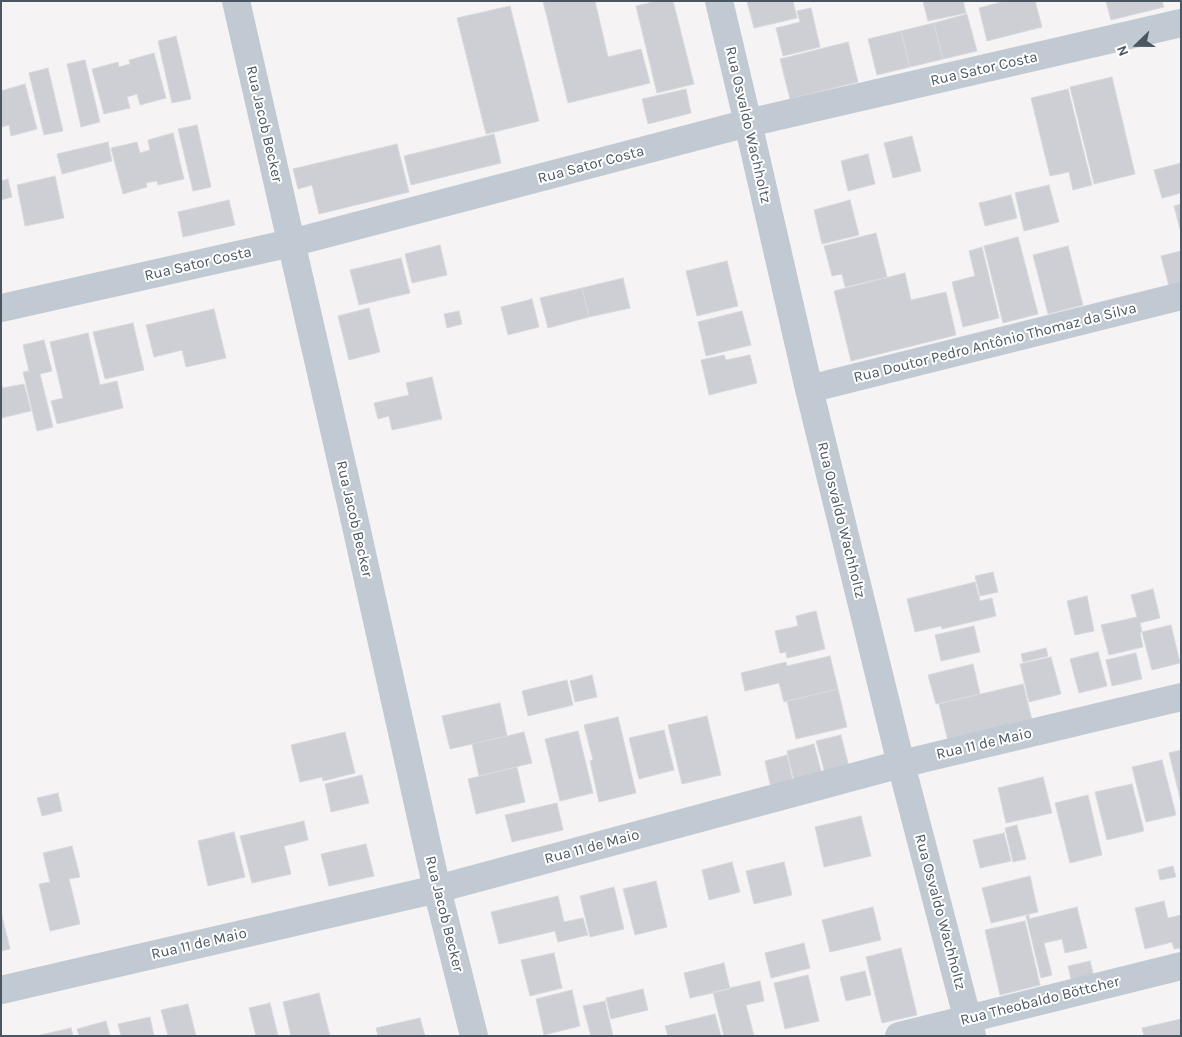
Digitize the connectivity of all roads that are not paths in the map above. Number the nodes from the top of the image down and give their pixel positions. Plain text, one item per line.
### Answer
1 (236, 1) edge
2 (719, 1) edge
3 (1181, 23) edge
4 (748, 123) junction
5 (291, 243) junction
6 (1181, 296) edge
7 (1, 308) edge
8 (809, 389) junction
9 (1181, 697) edge
10 (901, 764) junction
11 (437, 889) junction
12 (1181, 966) edge
13 (1, 990) edge
14 (970, 1027) edge
15 (474, 1036) edge
16 (899, 1036) edge

1 - 5 street, Rua Jacob Becker
2 - 4 street, Rua Osvaldo Wachholtz
3 - 4 street, Rua Sator Costa
4 - 5 street, Rua Sator Costa
4 - 8 street, Rua Osvaldo Wachholtz
5 - 7 street, Rua Sator Costa
5 - 11 street, Rua Jacob Becker
6 - 8 street, Rua Doutor Pedro Antônio Thomaz da Silva
8 - 10 street, Rua Osvaldo Wachholtz
9 - 10 street, Rua 11 de Maio
10 - 11 street, Rua 11 de Maio
10 - 14 street, Rua Osvaldo Wachholtz
11 - 13 street, Rua 11 de Maio
11 - 15 street, Rua Jacob Becker
12 - 14 street, Rua Theobaldo Böttcher
14 - 16 street, Rua Theobaldo Böttcher

